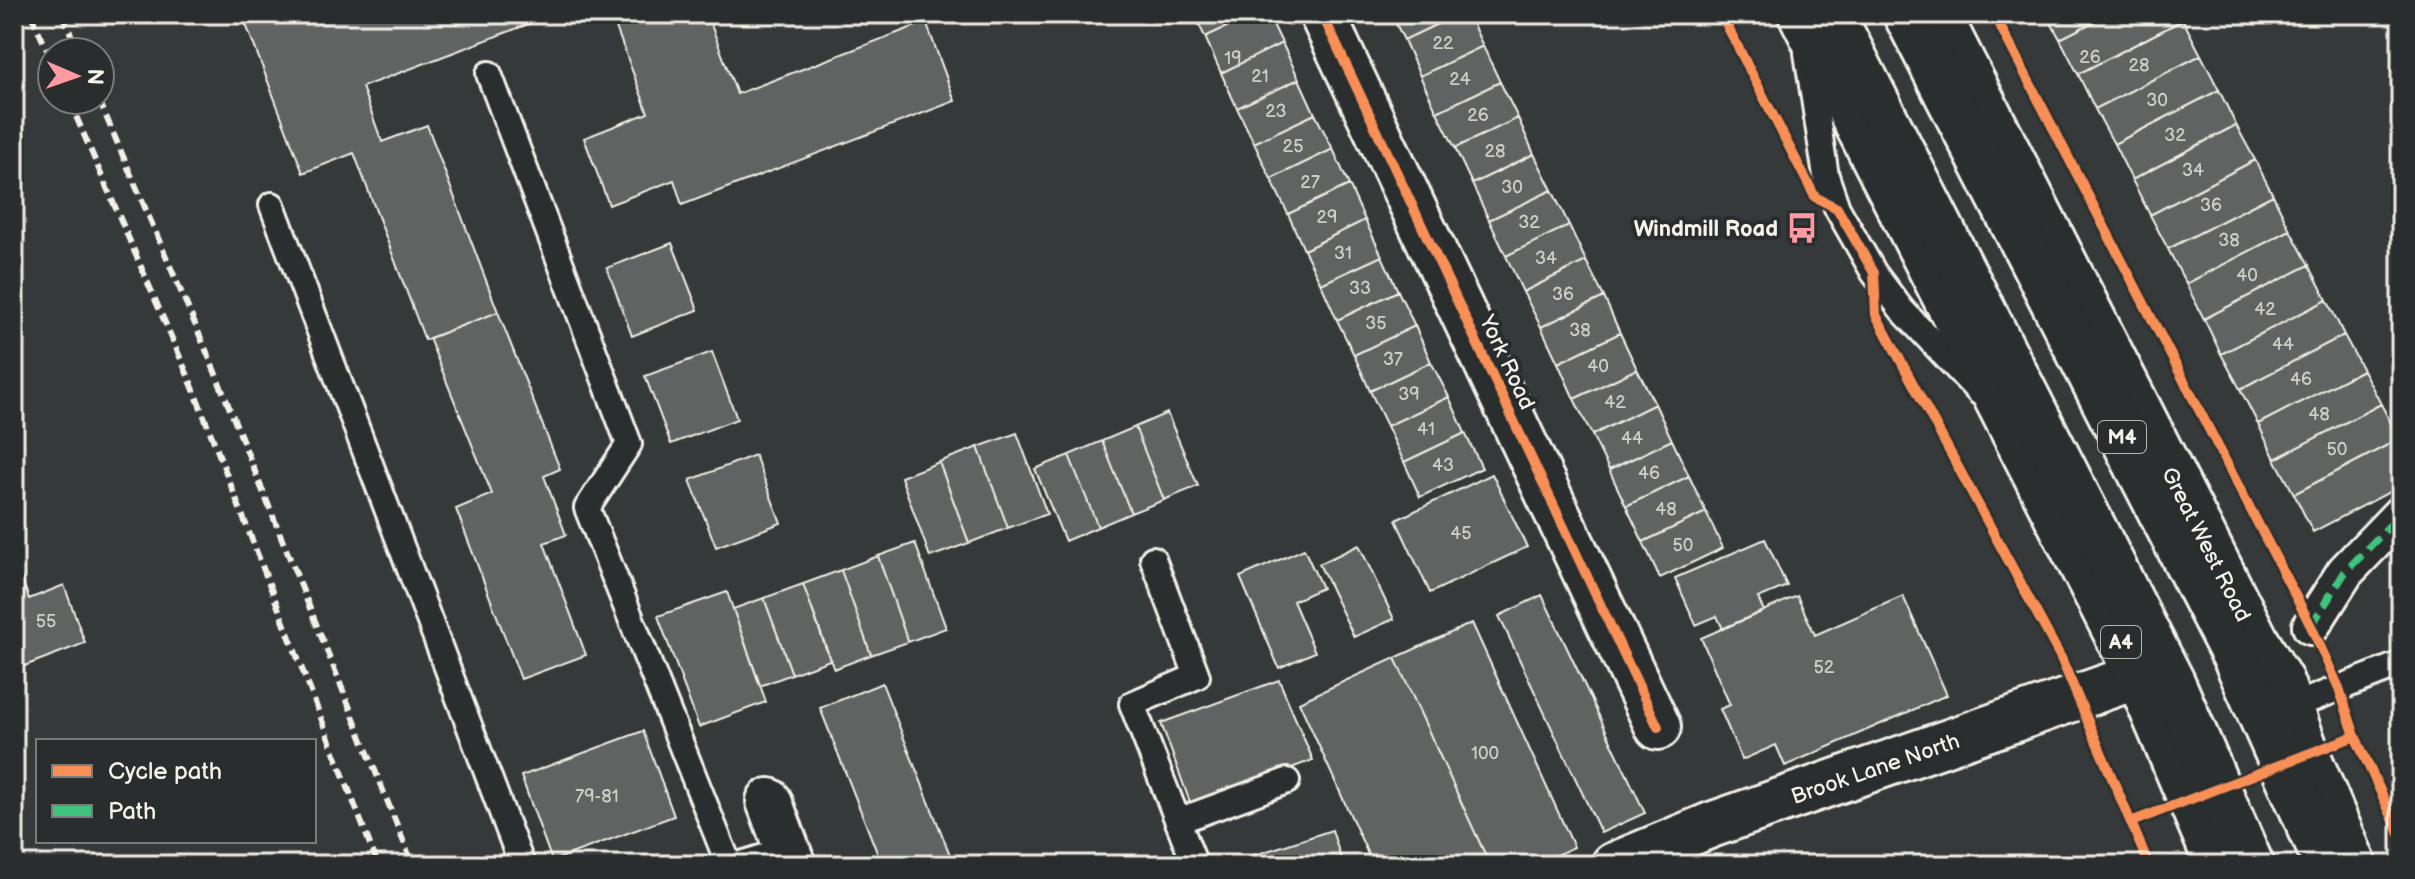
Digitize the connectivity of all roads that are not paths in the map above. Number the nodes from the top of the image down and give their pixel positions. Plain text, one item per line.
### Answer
1 (1322, 14) edge
2 (1801, 14) edge
3 (1832, 14) edge
4 (1906, 14) edge
5 (1938, 14) edge
6 (489, 74) dead end
7 (272, 205) dead end
8 (2401, 514) edge
9 (1153, 559) dead end
10 (2311, 626) dead end
11 (2401, 664) edge
12 (2138, 676) junction
13 (2291, 707) junction
14 (1658, 727) dead end
15 (1287, 781) dead end
16 (769, 801) dead end
17 (1178, 821) junction
18 (790, 857) edge
19 (522, 865) edge
20 (729, 865) edge
21 (738, 865) edge
22 (1195, 865) edge
23 (1614, 865) edge
24 (2218, 865) edge
25 (2251, 865) edge
26 (2327, 865) edge
27 (2355, 865) edge

1 - 14 main road, York Road
2 - 12 main road, A4
3 - 25 main road
4 - 26 main road, M4
5 - 13 main road, Great West Road
6 - 20 lane
7 - 19 lane
8 - 10 street
9 - 17 lane
11 - 13 lane
12 - 23 main road, Brook Lane North
12 - 24 main road, A4
13 - 27 main road, Great West Road
15 - 17 lane
16 - 18 main road
17 - 22 lane
18 - 21 lane

